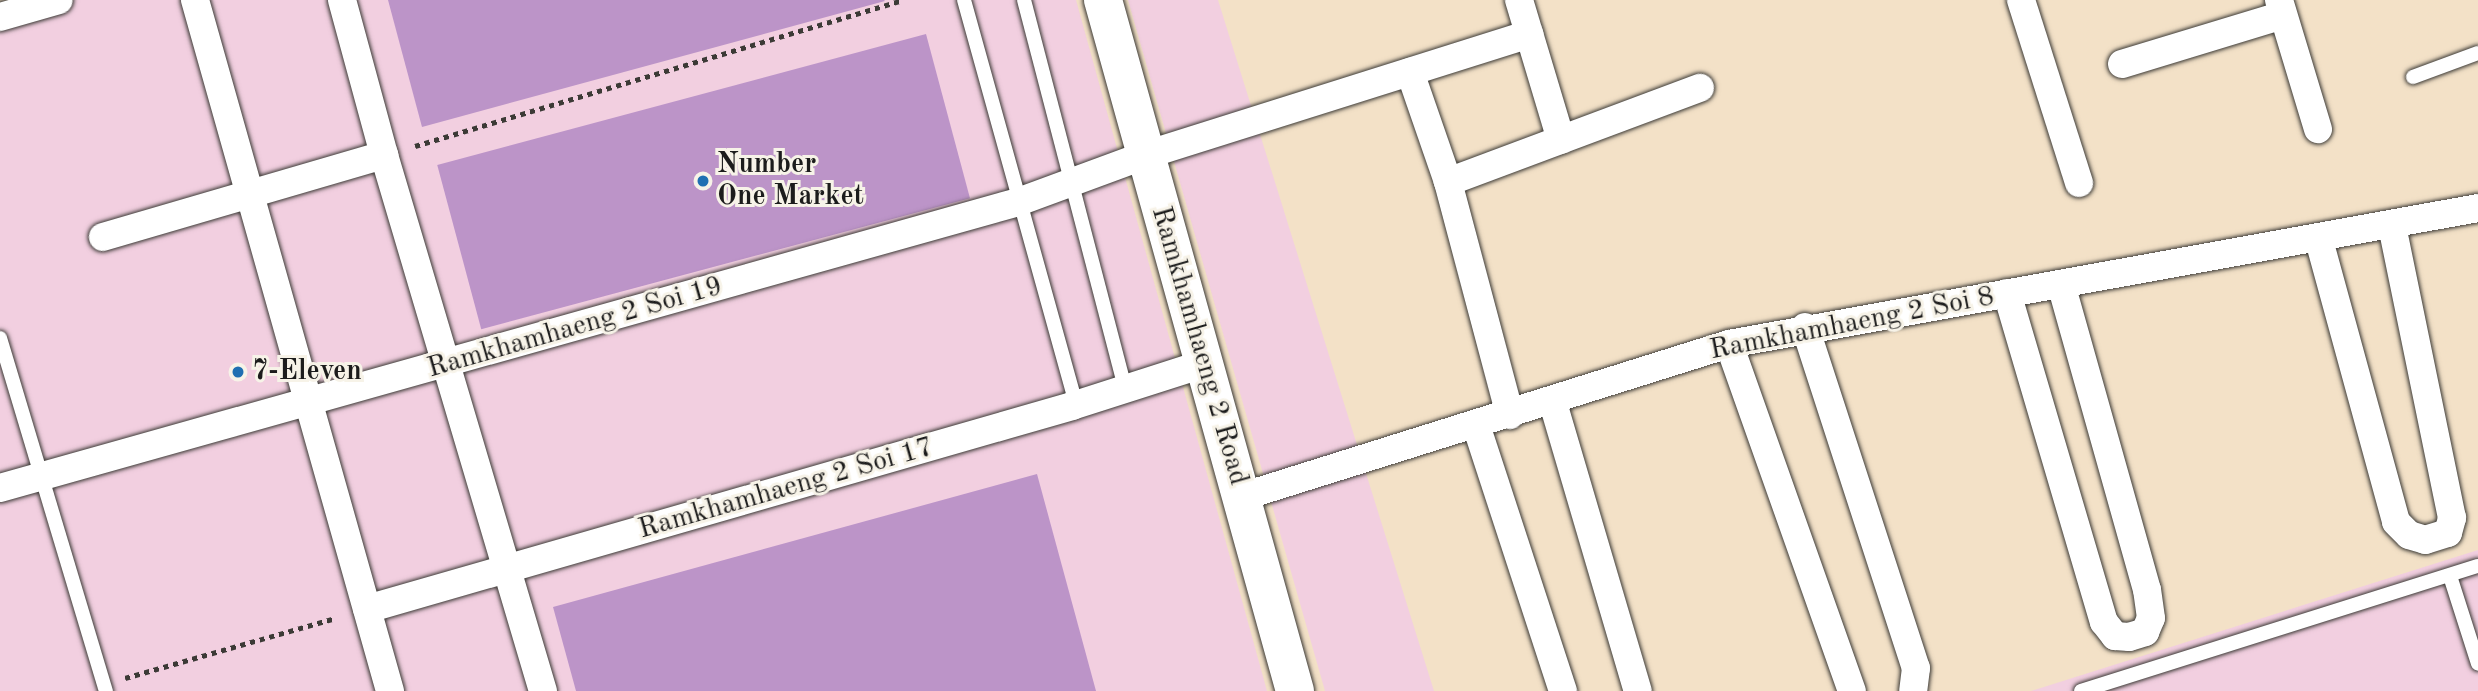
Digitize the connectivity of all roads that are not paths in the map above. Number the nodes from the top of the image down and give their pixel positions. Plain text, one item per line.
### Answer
1 (59, 0) edge
2 (195, 0) edge
3 (342, 0) edge
4 (964, 0) edge
5 (1024, 0) edge
6 (1103, 0) edge
7 (1519, 0) edge
8 (2021, 0) edge
9 (2281, 8) edge
10 (0, 17) edge
11 (1529, 34) junction
12 (2478, 53) edge
13 (2122, 64) dead end
14 (1410, 72) junction
15 (2413, 77) dead end
16 (1700, 89) dead end
17 (2318, 129) dead end
18 (1561, 140) junction
19 (384, 155) junction
20 (1146, 155) junction
21 (1448, 182) junction
22 (2079, 183) dead end
23 (1070, 185) junction
24 (250, 194) junction
25 (1018, 202) junction
26 (2478, 208) edge
27 (2392, 225) junction
28 (103, 237) dead end
29 (2319, 240) junction
30 (2061, 284) junction
31 (2007, 293) junction
32 (1805, 327) junction
33 (0, 338) edge
34 (1729, 344) junction
35 (1203, 364) junction
36 (446, 365) junction
37 (1125, 389) junction
38 (1553, 403) junction
39 (309, 405) junction
40 (1076, 405) junction
41 (1510, 415) junction
42 (1476, 425) junction
43 (41, 477) junction
44 (0, 488) edge
45 (1241, 497) junction
46 (2478, 566) edge
47 (507, 569) junction
48 (2450, 576) junction
49 (367, 609) junction
50 (2478, 664) edge
51 (105, 687) edge
52 (390, 691) edge
53 (544, 691) edge
54 (1296, 691) edge
55 (1563, 691) edge
56 (1638, 691) edge
57 (1852, 691) edge
58 (1913, 691) edge
59 (2081, 691) edge

1 - 10 street
2 - 24 street
3 - 19 street
4 - 25 lane
5 - 23 lane
6 - 20 main road, Ramkhamhaeng 2 Road
7 - 11 street
8 - 22 street
9 - 13 street
9 - 17 street
11 - 14 street, Ramkhamhaeng 2 Soi 19
11 - 18 street
12 - 15 lane
14 - 20 street, Ramkhamhaeng 2 Soi 19
14 - 21 street
16 - 18 street
18 - 21 street
19 - 24 street
19 - 36 street
20 - 23 street, Ramkhamhaeng 2 Soi 19
20 - 35 main road, Ramkhamhaeng 2 Road
21 - 41 street
23 - 25 street, Ramkhamhaeng 2 Soi 19
23 - 37 lane
24 - 28 street
24 - 39 street
25 - 36 street, Ramkhamhaeng 2 Soi 19
25 - 40 lane
26 - 27 street, Ramkhamhaeng 2 Soi 8
27 - 29 street, Ramkhamhaeng 2 Soi 8
27 - 29 street
29 - 30 street, Ramkhamhaeng 2 Soi 8
30 - 31 street, Ramkhamhaeng 2 Soi 8
30 - 31 street
31 - 32 street, Ramkhamhaeng 2 Soi 8
32 - 34 street, Ramkhamhaeng 2 Soi 8
32 - 58 street
33 - 43 lane
34 - 38 street, Ramkhamhaeng 2 Soi 8
34 - 57 street
35 - 37 street, Ramkhamhaeng 2 Soi 17
35 - 45 main road, Ramkhamhaeng 2 Road
36 - 39 street, Ramkhamhaeng 2 Soi 19
36 - 47 street
37 - 40 street, Ramkhamhaeng 2 Soi 17
38 - 41 street, Ramkhamhaeng 2 Soi 8
38 - 56 street
39 - 43 street, Ramkhamhaeng 2 Soi 19
39 - 49 street
40 - 47 street, Ramkhamhaeng 2 Soi 17
41 - 42 street, Ramkhamhaeng 2 Soi 8
42 - 45 street, Ramkhamhaeng 2 Soi 8
42 - 55 street
43 - 44 street, Ramkhamhaeng 2 Soi 19
43 - 51 lane
45 - 54 main road, Ramkhamhaeng 2 Road
46 - 48 lane
47 - 49 street, Ramkhamhaeng 2 Soi 17
47 - 53 street
48 - 50 lane
48 - 59 lane
49 - 52 street

